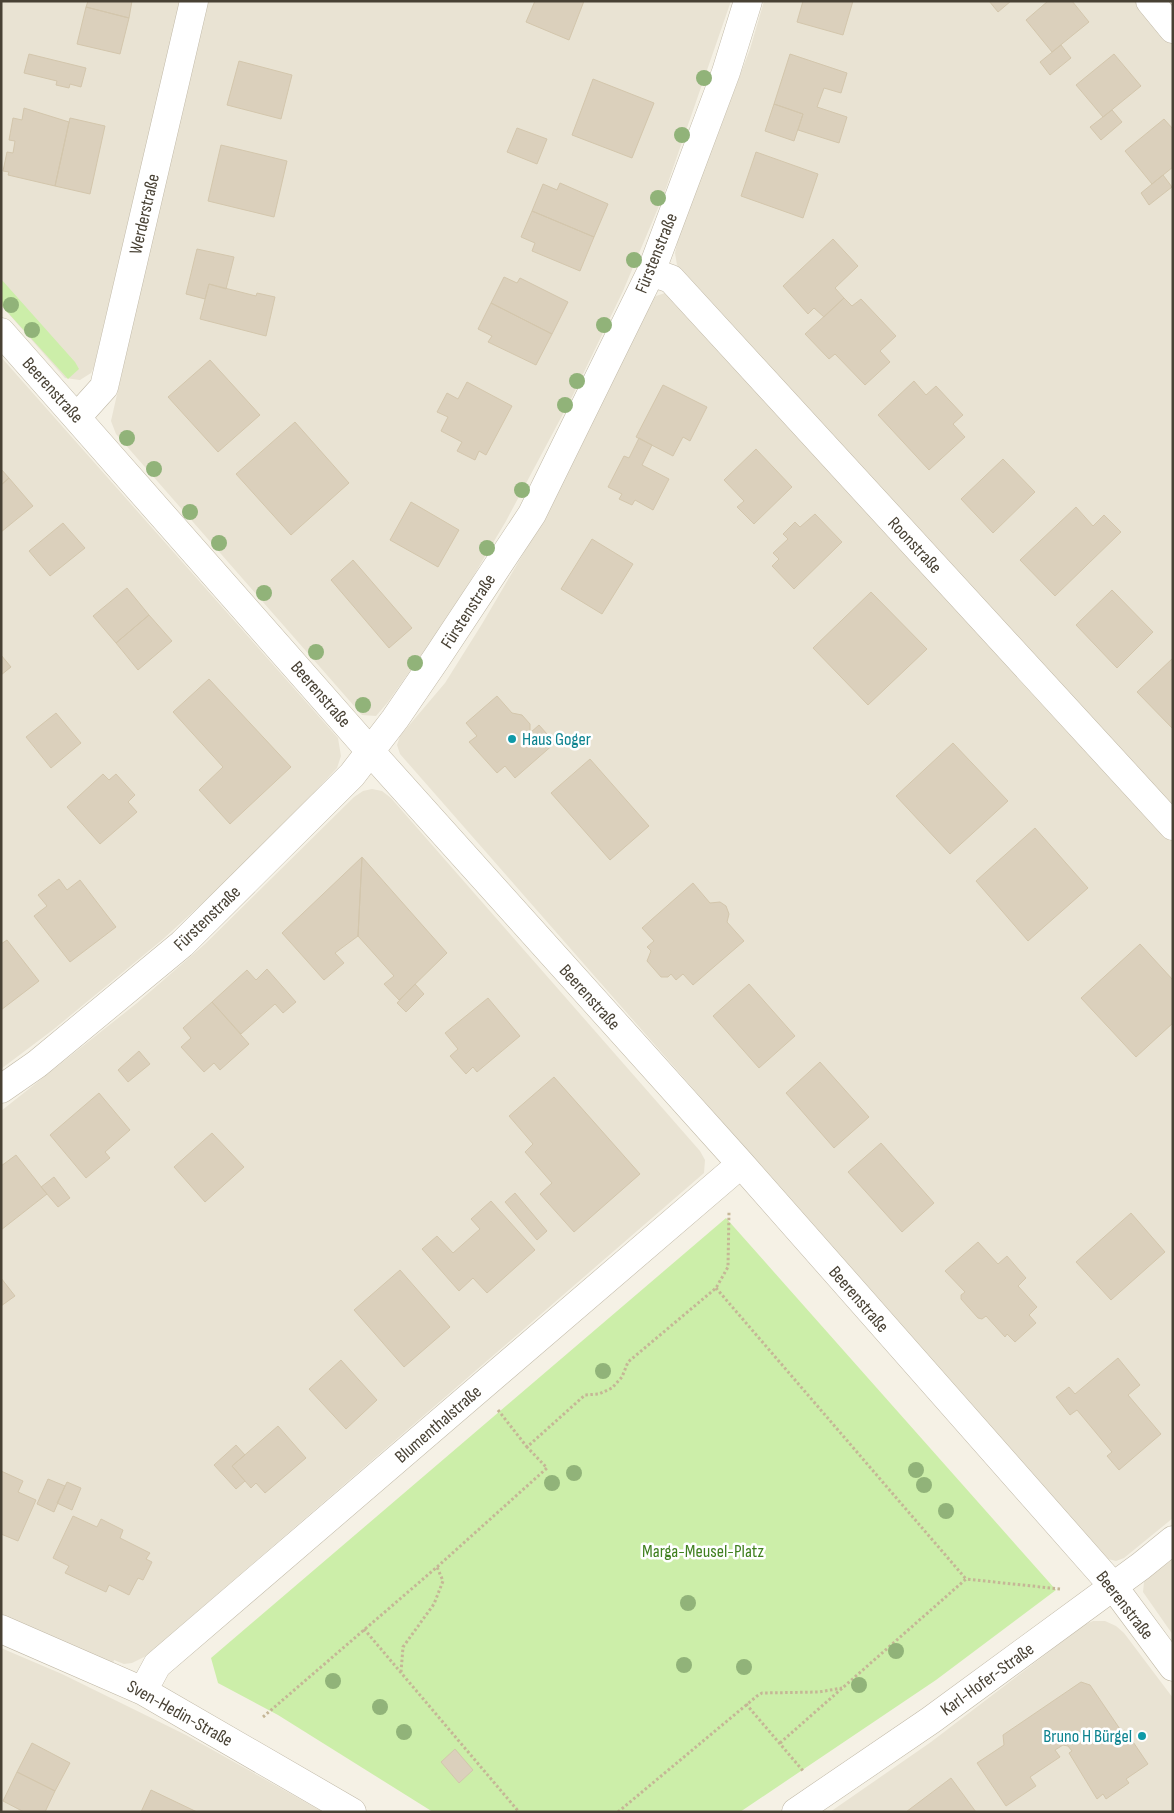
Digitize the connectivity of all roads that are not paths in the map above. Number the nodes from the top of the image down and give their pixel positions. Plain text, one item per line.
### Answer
1 (194, 1) edge
2 (748, 1) edge
3 (1150, 1) edge
4 (1173, 29) edge
5 (651, 272) junction
6 (1, 332) edge
7 (77, 417) junction
8 (370, 752) junction
9 (1173, 826) edge
10 (1, 1089) edge
11 (740, 1164) junction
12 (1173, 1540) edge
13 (1113, 1586) junction
14 (1, 1629) edge
15 (1173, 1667) edge
16 (143, 1690) junction
17 (352, 1812) edge
18 (796, 1812) edge

1 - 7 street, Werderstraße
2 - 5 street, Fürstenstraße
3 - 4 street
5 - 8 street, Fürstenstraße
5 - 9 street, Roonstraße
6 - 7 street, Beerenstraße
7 - 8 street, Beerenstraße
8 - 10 street, Fürstenstraße
8 - 11 street, Beerenstraße
11 - 13 street, Beerenstraße
11 - 16 street, Blumenthalstraße
12 - 13 street, Karl-Hofer-Straße
13 - 15 street, Beerenstraße
13 - 18 street, Karl-Hofer-Straße
14 - 16 street, Sven-Hedin-Straße
16 - 17 street, Sven-Hedin-Straße

